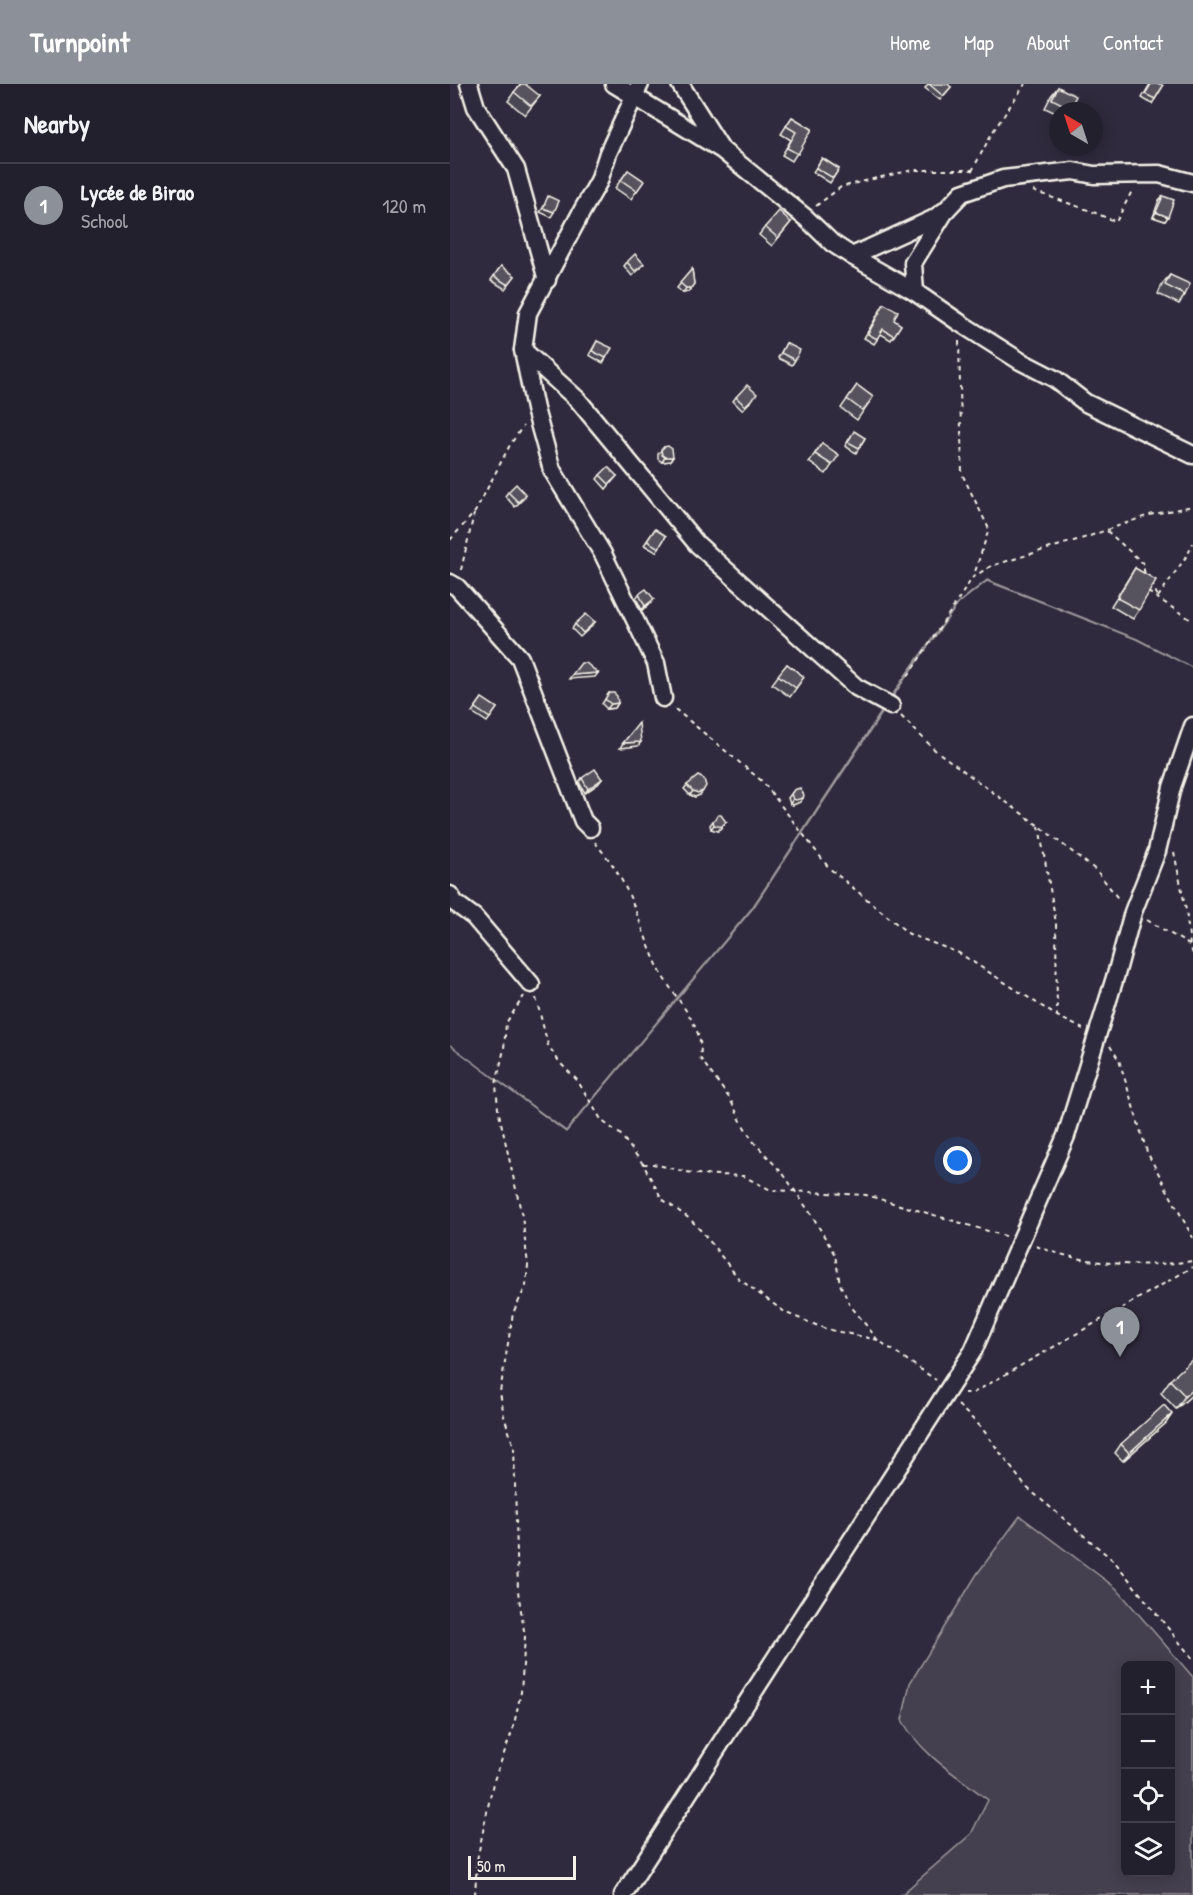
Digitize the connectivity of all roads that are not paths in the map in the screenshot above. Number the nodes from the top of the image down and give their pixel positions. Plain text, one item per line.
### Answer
1 (469, 84) edge
2 (614, 84) edge
3 (680, 84) edge
4 (638, 90) edge
5 (722, 150) junction
6 (1193, 183) edge
7 (946, 210) junction
8 (852, 256) junction
9 (547, 280) junction
10 (915, 292) junction
11 (523, 350) junction
12 (1193, 455) edge
13 (453, 585) edge
14 (663, 698) road end
15 (891, 706) road end
16 (1193, 726) edge
17 (590, 828) road end
18 (450, 895) edge
19 (531, 984) road end
20 (623, 1895) edge

1 - 9 street
2 - 4 street
3 - 5 street
4 - 5 street
4 - 9 street
5 - 8 street
6 - 7 street
7 - 8 street
7 - 10 street
8 - 10 street
9 - 11 street
10 - 12 street
11 - 14 street
11 - 15 street
13 - 17 street
16 - 20 street
18 - 19 street

